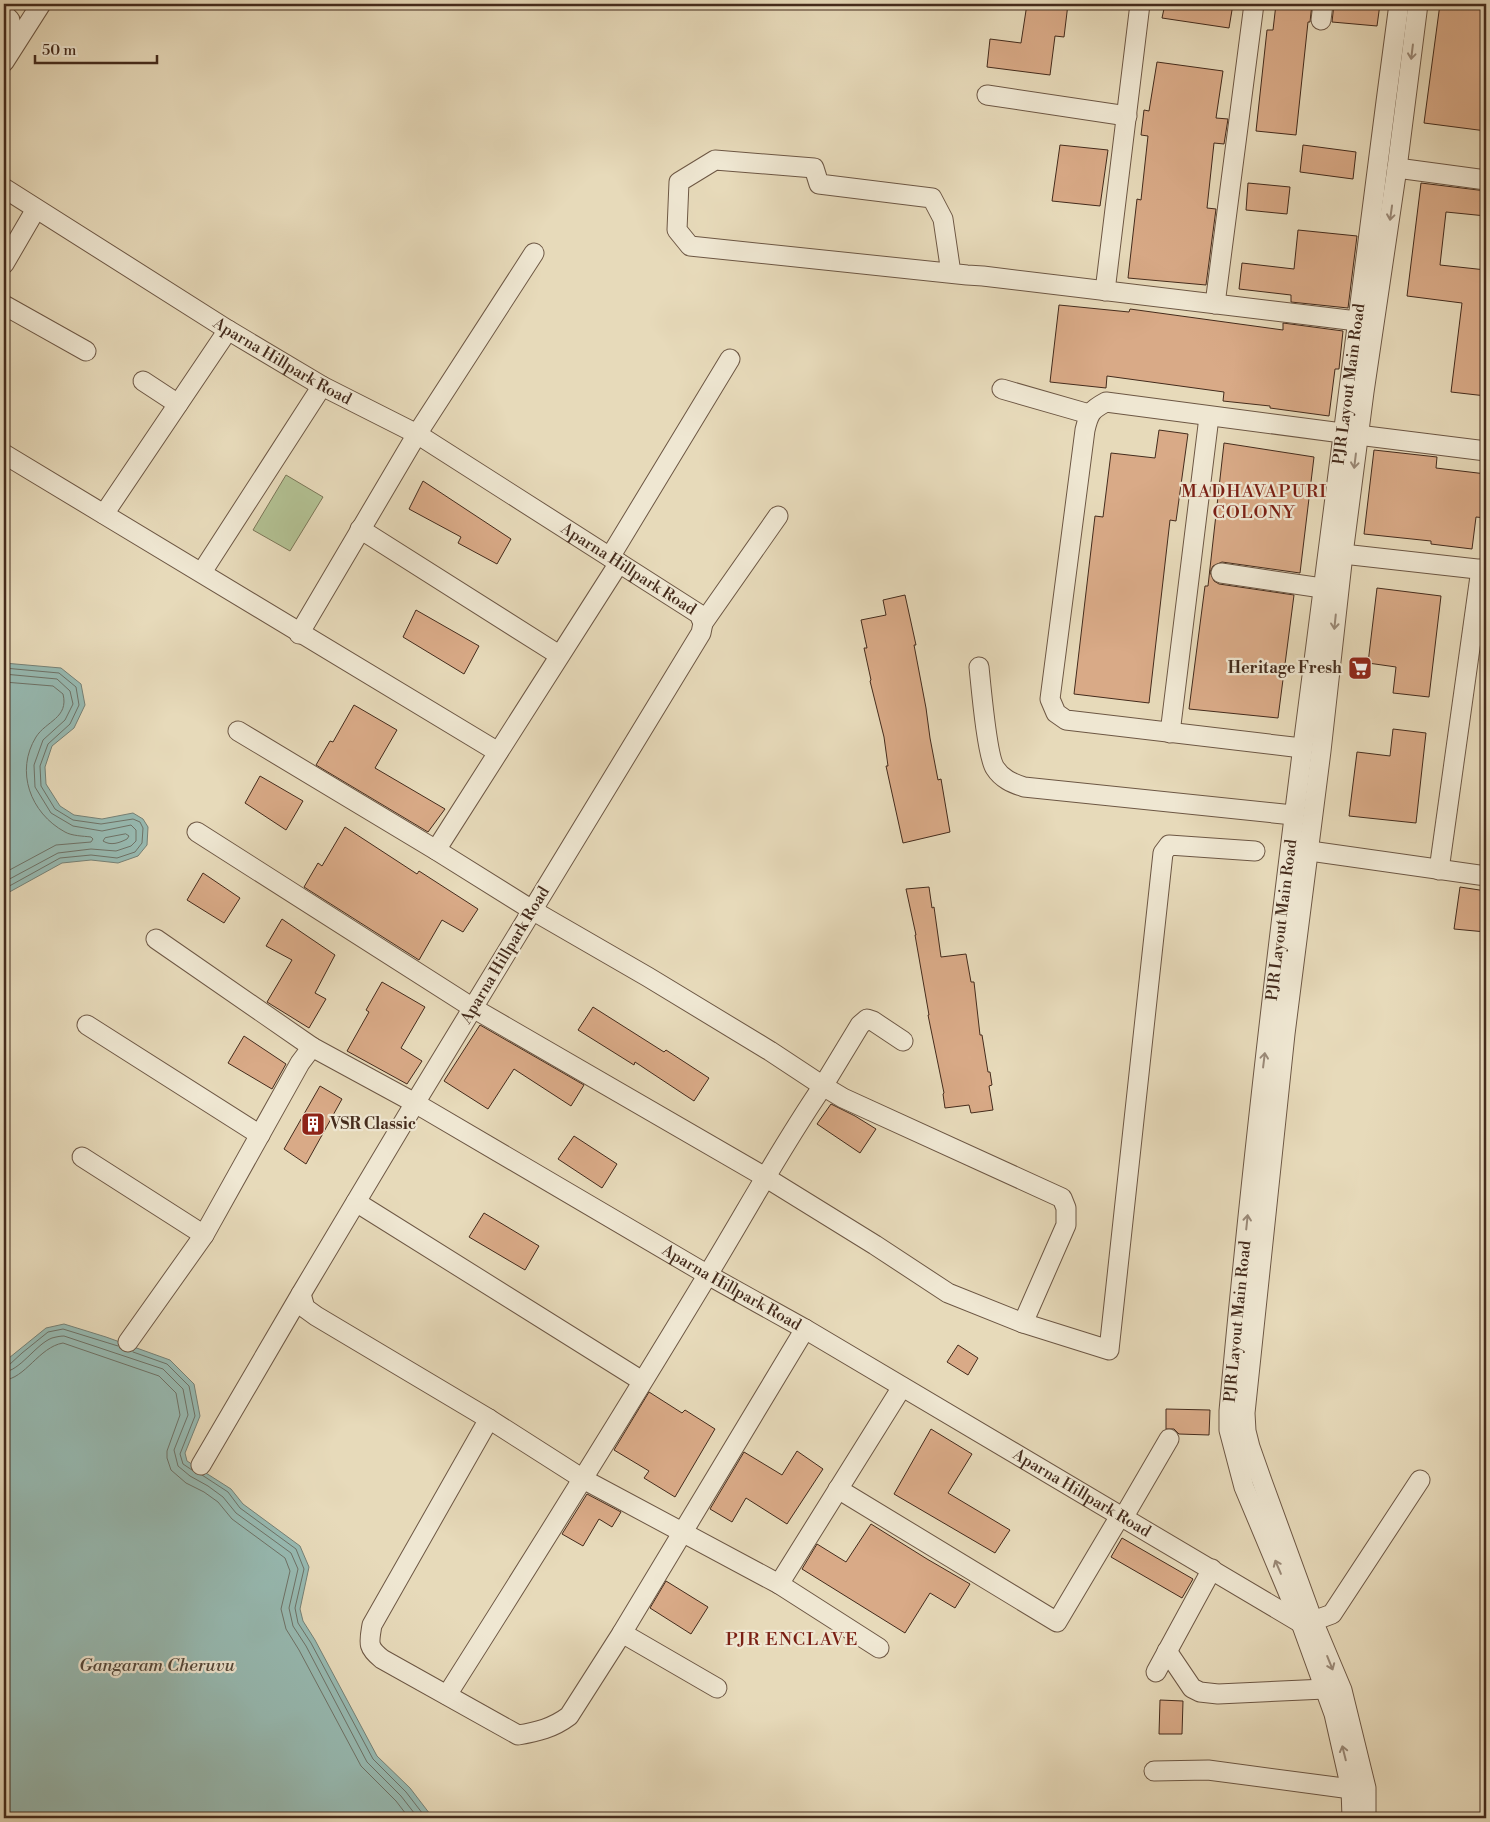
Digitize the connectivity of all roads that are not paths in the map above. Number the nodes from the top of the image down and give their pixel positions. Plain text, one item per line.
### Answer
1 (41, 4) edge
2 (1140, 4) edge
3 (1254, 4) edge
4 (1399, 4) edge
5 (1418, 4) edge
6 (4, 14) edge
7 (6, 47) edge
8 (987, 95) dead end
9 (1127, 116) junction
10 (1397, 168) junction
11 (1486, 180) edge
12 (4, 188) edge
13 (36, 208) junction
14 (534, 253) dead end
15 (4, 264) edge
16 (951, 273) junction
17 (1105, 291) junction
18 (1215, 304) junction
19 (4, 305) edge
20 (1357, 321) junction
21 (228, 330) junction
22 (86, 351) dead end
23 (730, 359) dead end
24 (142, 380) dead end
25 (322, 386) junction
26 (1002, 389) dead end
27 (1356, 390) junction
28 (178, 404) junction
29 (1089, 414) junction
30 (1209, 417) junction
31 (417, 434) junction
32 (1350, 434) junction
33 (1486, 451) edge
34 (4, 454) edge
35 (104, 514) junction
36 (778, 516) dead end
37 (360, 529) junction
38 (1343, 554) junction
39 (615, 560) junction
40 (1483, 569) edge
41 (202, 572) junction
42 (1221, 573) dead end
43 (1322, 588) junction
44 (703, 623) junction
45 (299, 634) junction
46 (560, 655) junction
47 (979, 667) dead end
48 (238, 731) dead end
49 (1170, 733) junction
50 (1302, 748) junction
51 (498, 752) junction
52 (1294, 815) junction
53 (197, 832) dead end
54 (1299, 849) junction
55 (436, 850) junction
56 (1255, 852) dead end
57 (1439, 870) junction
58 (1486, 876) edge
59 (532, 910) junction
60 (156, 939) dead end
61 (473, 1008) junction
62 (86, 1025) dead end
63 (903, 1041) dead end
64 (312, 1047) junction
65 (823, 1086) junction
66 (415, 1103) junction
67 (260, 1135) junction
68 (82, 1157) dead end
69 (765, 1177) junction
70 (356, 1202) junction
71 (204, 1235) junction
72 (708, 1274) junction
73 (301, 1294) junction
74 (1023, 1323) junction
75 (805, 1329) junction
76 (128, 1342) dead end
77 (642, 1381) junction
78 (902, 1387) junction
79 (489, 1419) junction
80 (1169, 1440) dead end
81 (201, 1465) dead end
82 (583, 1479) junction
83 (1420, 1480) dead end
84 (838, 1489) junction
85 (1122, 1517) junction
86 (682, 1532) junction
87 (1212, 1569) junction
88 (778, 1584) junction
89 (1307, 1622) junction
90 (622, 1633) junction
91 (879, 1648) dead end
92 (1167, 1651) junction
93 (1156, 1672) dead end
94 (717, 1688) dead end
95 (1325, 1689) junction
96 (447, 1696) junction
97 (1154, 1771) dead end
98 (1351, 1790) junction
99 (1352, 1818) edge
100 (1366, 1818) edge

1 - 7 street
2 - 9 street
3 - 18 street
4 - 20 street, PJR Layout Main Road
5 -> 10 street
6 - 7 street
8 - 9 street
9 - 17 street
10 - 11 street
10 -> 27 street
12 - 13 street, Aparna Hillpark Road
13 - 15 street
13 - 21 street, Aparna Hillpark Road
14 - 31 street
16 - 16 street
16 - 17 street
17 - 18 street
18 - 20 street
19 - 22 street
20 - 27 street, PJR Layout Main Road
21 - 25 street, Aparna Hillpark Road
21 - 28 street
23 - 39 street
24 - 28 street
25 - 31 street, Aparna Hillpark Road
25 - 41 street
26 - 29 street
27 - 32 street, PJR Layout Main Road
28 - 35 street
29 - 30 street
29 - 49 street
30 - 32 street
30 - 49 street
31 - 37 street
31 - 39 street, Aparna Hillpark Road
32 - 33 street
32 -> 38 street
32 - 43 street, PJR Layout Main Road
34 - 35 street
35 - 41 street
36 - 44 street
37 - 45 street
37 - 46 street
38 - 40 street
38 -> 54 street
39 - 44 street, Aparna Hillpark Road
39 - 46 street
40 - 57 street
41 - 45 street
42 - 43 street
43 - 50 street, PJR Layout Main Road
44 - 59 street, Aparna Hillpark Road
45 - 51 street
46 - 51 street
47 - 52 street
48 - 55 street
49 - 50 street
50 - 52 street, PJR Layout Main Road
51 - 55 street
52 - 54 street, PJR Layout Main Road
53 - 61 street
54 - 57 street
54 - 89 street, PJR Layout Main Road
89 -> 54 street, PJR Layout Main Road
55 - 59 street
56 - 74 street
57 - 58 street
59 - 61 street, Aparna Hillpark Road
59 - 65 street
60 - 64 street
61 - 66 street, Aparna Hillpark Road
61 - 69 street
62 - 67 street
63 - 65 street
64 - 66 street
64 - 67 street
65 - 69 street
65 - 74 street
66 - 70 street
66 - 72 street, Aparna Hillpark Road
67 - 71 street
68 - 71 street
69 - 72 street
69 - 74 street
70 - 73 street
70 - 77 street
71 - 76 street
72 - 75 street, Aparna Hillpark Road
72 - 77 street
73 - 79 street
73 - 81 street
75 - 78 street, Aparna Hillpark Road
75 - 86 street
77 - 82 street
78 - 84 street
78 - 85 street, Aparna Hillpark Road
79 - 82 street
79 - 96 street
80 - 85 street
82 - 86 street
82 - 96 street
83 - 89 street
84 - 85 street
84 - 88 street
85 - 87 street, Aparna Hillpark Road
86 - 88 street
86 - 90 street
87 - 89 street, Aparna Hillpark Road
87 - 92 street
88 - 91 street
89 - 95 street, PJR Layout Main Road
89 -> 100 street, PJR Layout Main Road
90 - 94 street
90 - 96 street
92 - 93 street
92 - 95 street
98 -> 95 street, PJR Layout Main Road
97 - 98 street
98 - 99 street, PJR Layout Main Road

